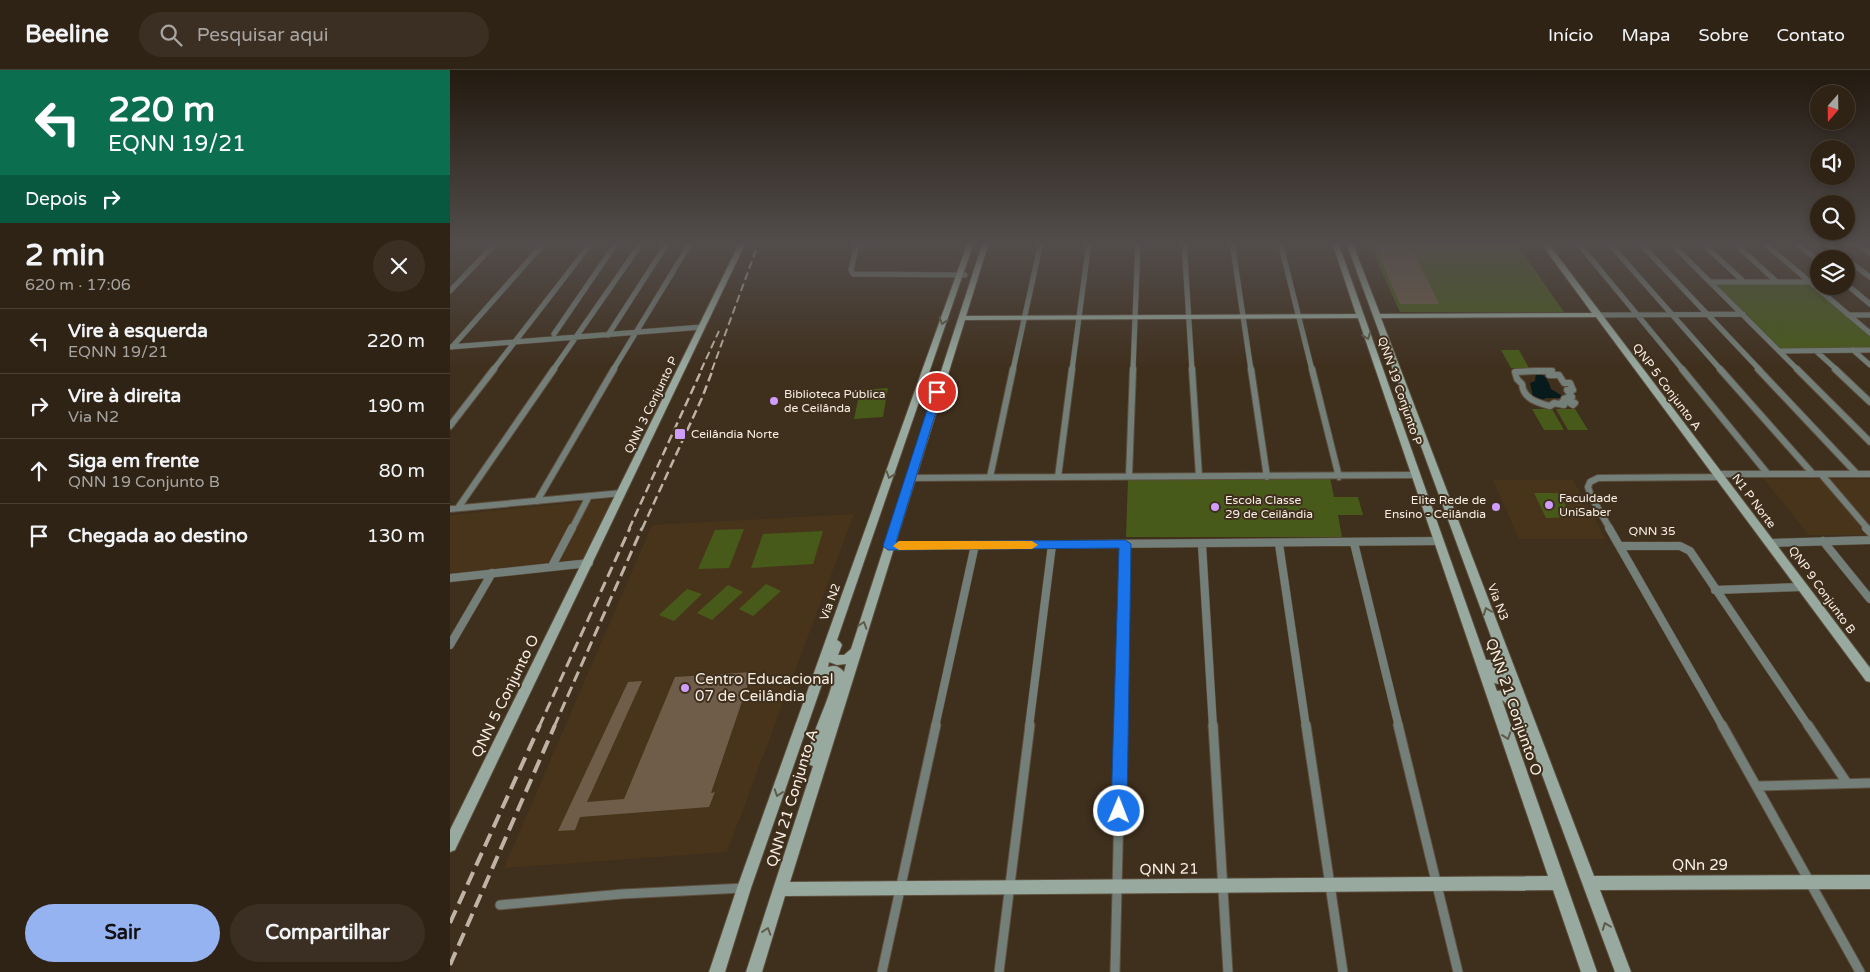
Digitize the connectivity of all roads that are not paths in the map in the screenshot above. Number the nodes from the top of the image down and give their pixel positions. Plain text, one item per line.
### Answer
1 (508, 284) edge
2 (560, 284) edge
3 (588, 284) edge
4 (612, 284) edge
5 (641, 284) edge
6 (665, 284) edge
7 (723, 284) edge
8 (958, 284) edge
9 (969, 284) edge
10 (973, 284) edge
11 (1031, 284) edge
12 (1083, 284) edge
13 (1136, 284) edge
14 (1186, 284) edge
15 (1239, 284) edge
16 (1290, 284) edge
17 (1350, 284) edge
18 (1361, 284) edge
19 (1365, 284) edge
20 (1574, 284) edge
21 (1612, 284) edge
22 (1645, 284) edge
23 (1678, 284) edge
24 (1713, 284) edge
25 (1811, 284) edge
26 (1855, 292) edge
27 (1870, 304) edge
28 (1375, 312) junction
29 (1706, 314) junction
30 (1743, 314) junction
31 (1597, 315) junction
32 (1637, 315) junction
33 (1672, 315) junction
34 (1848, 315) junction
35 (1870, 315) edge
36 (1244, 316) junction
37 (1298, 316) junction
38 (1360, 316) junction
39 (962, 317) junction
40 (1023, 317) junction
41 (1079, 317) junction
42 (1188, 317) junction
43 (1135, 318) junction
44 (702, 327) junction
45 (635, 333) junction
46 (554, 334) dead end
47 (1870, 334) edge
48 (608, 335) junction
49 (575, 337) junction
50 (515, 342) junction
51 (451, 348) edge
52 (1853, 350) junction
53 (1870, 350) edge
54 (1780, 351) junction
55 (1816, 351) junction
56 (933, 352) junction
57 (1374, 355) junction
58 (1870, 365) edge
59 (1573, 390) joint
60 (937, 392) junction
61 (1405, 394) junction
62 (1870, 402) edge
63 (1393, 407) junction
64 (909, 418) junction
65 (450, 426) edge
66 (1870, 442) edge
67 (1429, 457) junction
68 (1767, 473) junction
69 (912, 474) junction
70 (1813, 474) junction
71 (1821, 474) junction
72 (1857, 474) junction
73 (1870, 474) edge
74 (1416, 475) junction
75 (1719, 475) junction
76 (1129, 476) junction
77 (1199, 476) junction
78 (990, 477) junction
79 (1058, 477) junction
80 (1267, 477) junction
81 (1339, 477) junction
82 (622, 493) junction
83 (589, 496) junction
84 (537, 501) junction
85 (454, 508) edge
86 (1870, 532) edge
87 (1870, 541) edge
88 (1823, 542) junction
89 (1354, 543) junction
90 (1771, 543) junction
91 (1125, 544) junction
92 (1279, 544) junction
93 (975, 545) junction
94 (1052, 545) junction
95 (1202, 545) junction
96 (1440, 545) junction
97 (888, 546) junction
98 (1620, 546) junction
99 (588, 563) junction
100 (552, 566) junction
101 (492, 573) junction
102 (855, 574) junction
103 (450, 578) edge
104 (1802, 587) junction
105 (1715, 590) junction
106 (1870, 600) edge
107 (450, 644) edge
108 (857, 646) junction
109 (1510, 673) junction
110 (1870, 677) edge
111 (812, 693) junction
112 (1495, 702) junction
113 (1847, 783) junction
114 (1870, 783) edge
115 (1757, 786) junction
116 (811, 792) junction
117 (1558, 800) junction
118 (450, 844) edge
119 (1810, 882) junction
120 (1870, 882) edge
121 (1559, 883) junction
122 (1589, 883) junction
123 (1437, 884) junction
124 (1223, 885) junction
125 (1329, 885) junction
126 (1117, 887) junction
127 (744, 888) junction
128 (1010, 888) junction
129 (781, 889) junction
130 (900, 889) junction
131 (500, 905) dead end
132 (718, 968) edge
133 (754, 972) edge
134 (882, 972) edge
135 (999, 972) edge
136 (1115, 972) edge
137 (1228, 972) edge
138 (1343, 972) edge
139 (1458, 972) edge
140 (1589, 972) edge
141 (1623, 972) edge
142 (1860, 972) edge

1 - 51 street
2 - 50 street
3 - 46 street
4 - 49 street
5 - 48 street
6 - 45 street
7 - 44 main road, QNN 3 Conjunto P
8 -> 56 main road, Via N2
9 - 39 main road
10 - 39 main road
11 - 40 street
12 - 41 street
13 - 43 street
14 - 42 street
15 - 36 street
16 - 37 street
17 - 38 main road, QNN 19 Conjunto P
18 - 28 main road
19 - 28 main road, Via N3
20 - 31 main road, QNP 5 Conjunto A
21 - 32 street
22 - 33 street
23 - 29 street
24 - 30 street
25 - 34 street
26 - 27 street
28 - 31 main road
28 - 61 main road, Via N3
29 - 30 street
29 - 33 street
29 - 72 street
30 - 54 street
31 - 32 street
31 - 75 main road, QNP 5 Conjunto A
32 - 33 street
32 - 68 street
33 - 70 street
34 - 35 street
34 - 47 street
36 - 37 main road
36 - 42 main road
36 - 80 street
37 - 38 main road
37 - 81 street
38 -> 57 main road, QNN 19 Conjunto P
39 - 40 main road
39 - 60 main road
40 - 41 main road
40 - 78 street
41 - 43 main road
41 - 79 street
42 - 43 main road
42 - 77 street
43 - 76 street
44 - 45 street
44 - 82 main road, QNN 3 Conjunto P
45 - 48 street
45 - 84 street
48 - 49 street
49 - 50 street
49 - 85 street
50 - 51 street
50 - 65 street
52 - 53 street
52 - 55 street
52 - 58 street
54 - 55 street
54 - 66 street
55 - 62 street
56 - 60 main road
56 - 64 main road, Via N2
57 - 61 main road
57 - 63 main road, QNN 19 Conjunto P
59 - 59 street
60 - 69 main road
61 - 67 main road, Via N3
63 - 67 main road
63 - 74 main road, QNN 19 Conjunto P
64 - 69 main road
64 -> 102 main road, Via N2
109 -> 67 main road, Via N3
68 - 70 street
68 - 75 street
69 - 78 street
69 - 97 main road
70 - 71 street
71 - 72 street
71 - 86 street
72 - 73 street
74 - 81 street
74 - 96 main road
75 - 90 main road, N1 P Norte
75 - 98 street, QNN 35
76 - 77 street
76 - 79 street
77 - 80 street
78 - 79 street
80 - 81 street
82 - 83 street
82 - 99 main road, QNN 3 Conjunto P
83 - 84 street
83 - 100 street
84 - 85 street
87 - 88 street
88 - 90 street
88 - 106 street
89 - 92 street
89 - 96 street
89 - 123 street
90 - 104 main road, QNP 9 Conjunto B
91 - 94 street
91 - 95 street
91 - 126 street
92 - 95 street
92 - 125 street
93 - 94 street
93 - 97 street
93 - 130 street
94 - 128 street
95 - 124 street
96 - 109 main road
96 - 112 main road, QNN 21 Conjunto O
108 -> 97 main road, QNN 21 Conjunto A
98 - 105 street, QNN 35
98 - 115 street
99 - 100 street
99 - 118 main road, QNN 5 Conjunto O
100 - 101 street
101 - 103 street
101 - 107 street
102 - 108 main road
102 - 111 main road, Via N2
104 - 105 street
104 - 110 main road, QNP 9 Conjunto B
105 - 113 street, QNN 35
108 - 116 main road, QNN 21 Conjunto A
109 - 117 main road, Via N3
111 - 116 main road
111 -> 127 main road, Via N2
112 - 117 main road
112 -> 121 main road, QNN 21 Conjunto O
113 - 114 street
113 - 115 street
115 - 119 street
116 - 129 main road, QNN 21 Conjunto A
117 - 122 main road, Via N3
119 - 120 main road
119 - 122 main road, QNn 29
119 - 142 street
121 - 123 main road, QNN 21
121 - 140 main road, QNN 21 Conjunto O
141 -> 122 main road, Via N3
123 - 125 main road, QNN 21
123 - 139 street
124 - 125 main road, QNN 21
124 - 126 main road, QNN 21
124 - 137 street
125 - 138 street
126 - 128 main road, QNN 21
126 - 136 street
127 - 131 street
127 - 132 main road, Via N2
128 - 130 main road, QNN 21
128 - 135 street
129 - 130 main road, QNN 21
133 -> 129 main road, QNN 21 Conjunto A
130 - 134 street

